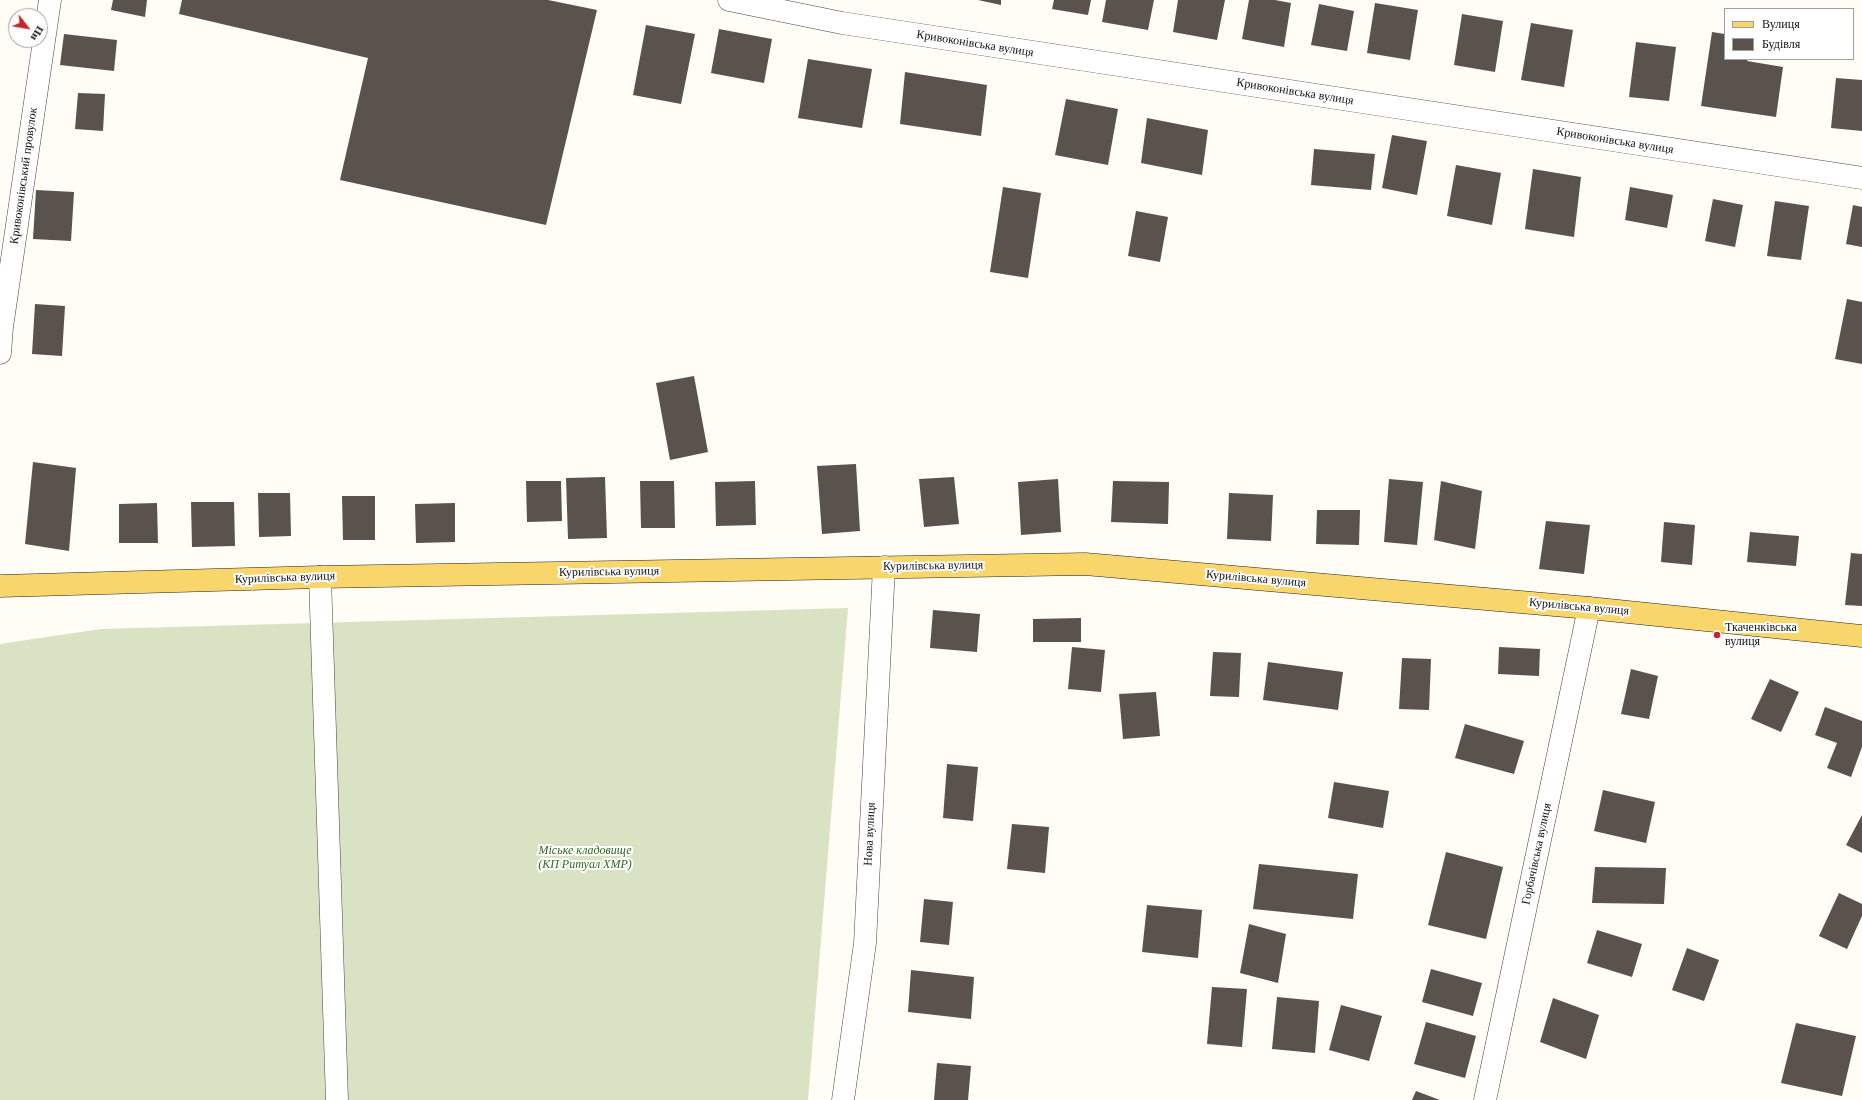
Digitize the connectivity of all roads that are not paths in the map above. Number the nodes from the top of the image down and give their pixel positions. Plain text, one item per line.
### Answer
1 (50, 0) edge
2 (729, 0) edge
3 (1862, 178) edge
4 (1, 327) edge
5 (0, 353) edge
6 (884, 566) junction
7 (320, 577) junction
8 (0, 586) edge
9 (1589, 608) junction
10 (1862, 636) edge
11 (337, 1100) edge
12 (843, 1100) edge
13 (1485, 1100) edge

1 - 4 street, Кривоконівський провулок
2 - 3 street, Кривоконівська вулиця
4 - 5 street, Кривоконівський провулок
6 - 7 main road, Курилівська вулиця
6 - 9 main road, Курилівська вулиця
6 - 12 street, Нова вулиця
7 - 8 main road, Курилівська вулиця
7 - 11 street
9 - 10 main road, Курилівська вулиця
9 - 13 street, Горбачівська вулиця

